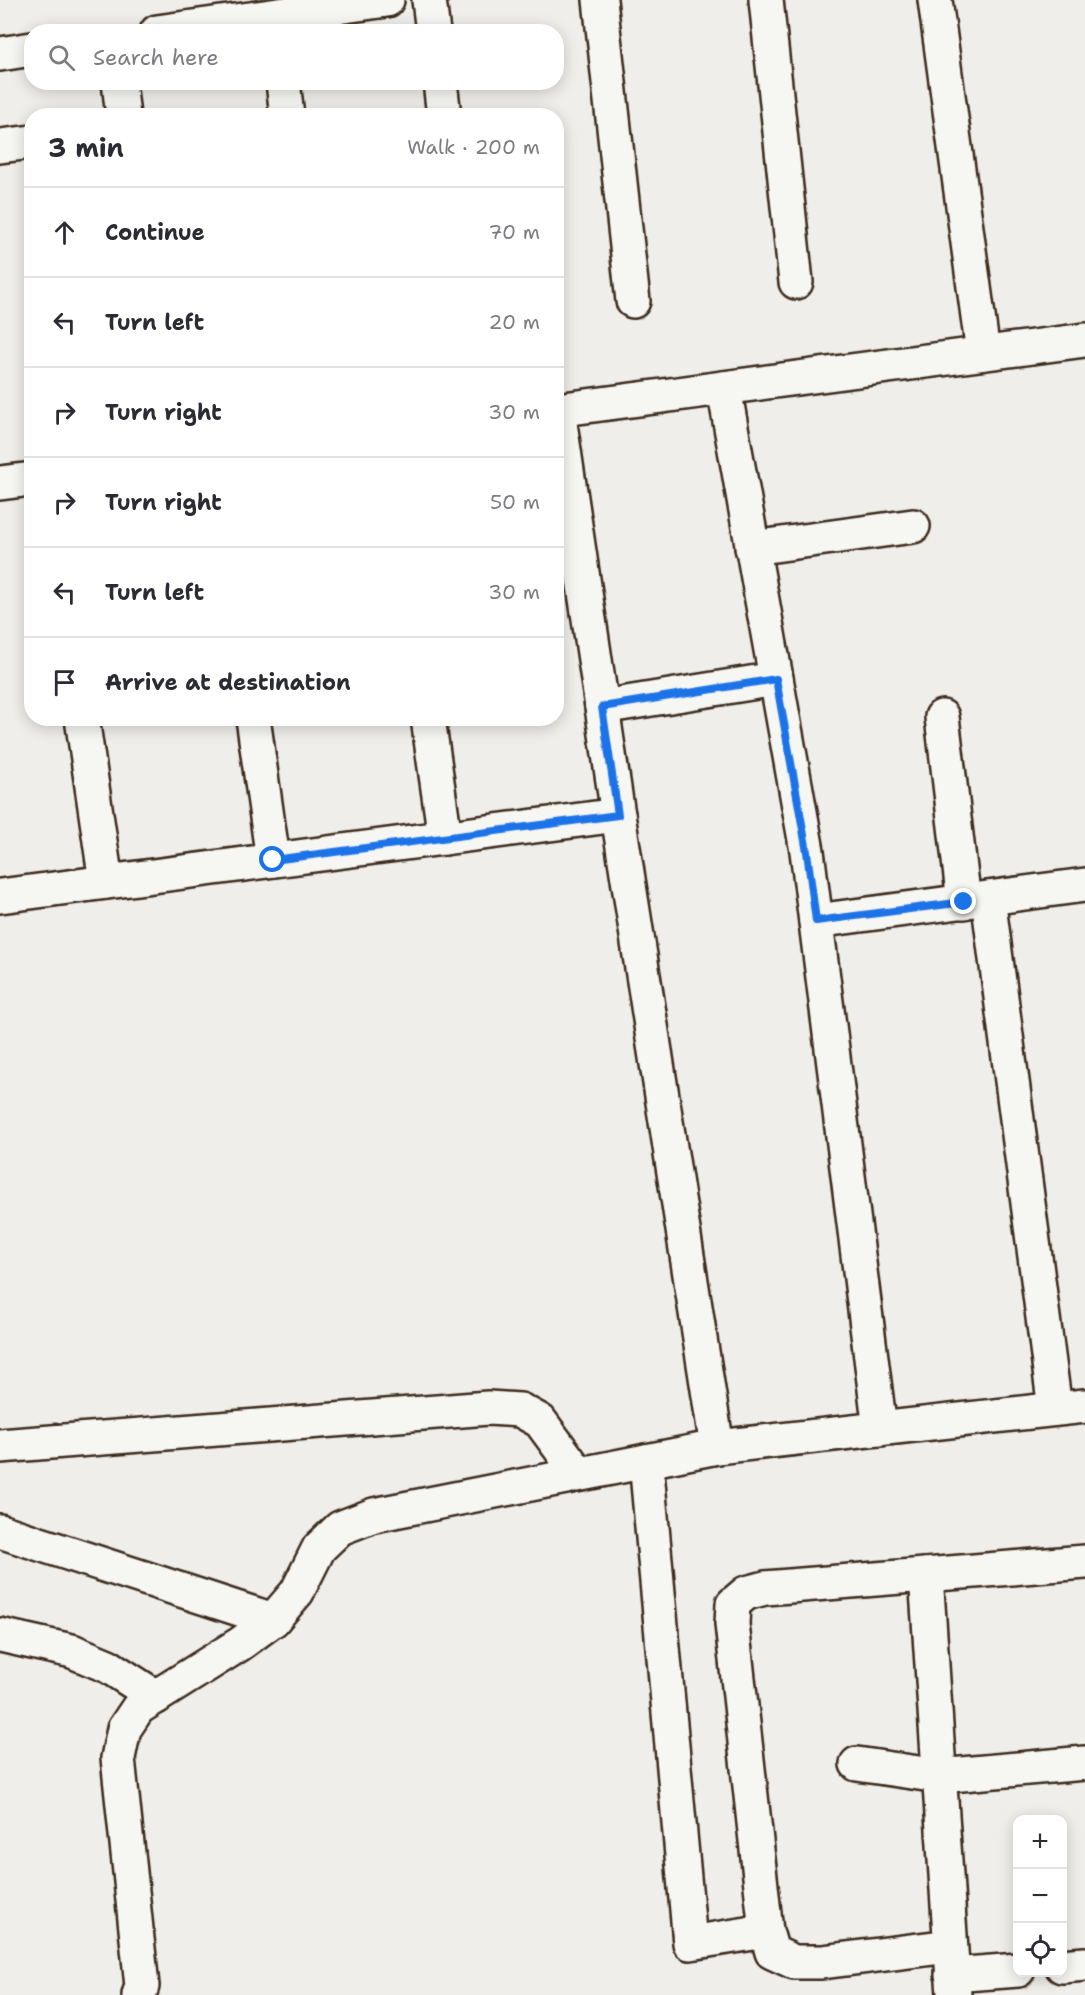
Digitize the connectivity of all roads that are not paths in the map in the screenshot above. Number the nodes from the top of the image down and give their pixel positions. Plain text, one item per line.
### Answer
1 (387, 0) edge
2 (429, 0) edge
3 (600, 0) edge
4 (766, 0) edge
5 (935, 0) edge
6 (274, 16) edge
7 (216, 24) edge
8 (432, 24) edge
9 (24, 50) edge
10 (0, 54) edge
11 (120, 90) edge
12 (284, 90) edge
13 (441, 90) edge
14 (122, 108) edge
15 (286, 108) edge
16 (443, 108) edge
17 (24, 143) edge
18 (0, 146) edge
19 (796, 282) dead end
20 (633, 301) dead end
21 (1085, 340) edge
22 (983, 353) junction
23 (724, 388) junction
24 (564, 409) edge
25 (564, 456) edge
26 (913, 526) dead end
27 (752, 548) junction
28 (776, 679) junction
29 (602, 707) junction
30 (942, 717) dead end
31 (83, 726) edge
32 (254, 726) edge
33 (429, 726) edge
34 (618, 815) junction
35 (445, 838) junction
36 (273, 860) junction
37 (106, 882) junction
38 (1085, 885) edge
39 (0, 896) edge
40 (976, 900) junction
41 (816, 921) junction
42 (1070, 1408) edge
43 (880, 1429) junction
44 (0, 1446) edge
45 (717, 1447) junction
46 (646, 1461) junction
47 (579, 1474) junction
48 (0, 1531) edge
49 (1085, 1562) edge
50 (926, 1575) junction
51 (273, 1620) junction
52 (0, 1635) edge
53 (156, 1697) junction
54 (1085, 1763) edge
55 (857, 1764) dead end
56 (939, 1776) junction
57 (766, 1931) junction
58 (1085, 1964) edge
59 (1067, 1966) edge
60 (1013, 1970) edge
61 (952, 1972) edge
62 (139, 1995) edge

1 - 6 street
2 - 8 street
3 - 20 street
4 - 19 street
5 - 22 street
6 - 7 street
9 - 10 street
11 - 14 street
12 - 15 street
13 - 16 street
17 - 18 street
21 - 22 street
22 - 23 street
23 - 24 street
23 - 27 street
25 - 29 street
26 - 27 street
27 - 28 street
28 - 29 street
28 - 41 street
29 - 34 street
30 - 40 street
31 - 37 street
32 - 36 street
33 - 35 street
34 - 35 street
34 - 45 street
35 - 36 street
36 - 37 street
37 - 39 street
38 - 40 street
40 - 41 street
40 - 42 street
41 - 43 street
42 - 43 street
43 - 45 street
44 - 47 street
45 - 46 street
46 - 47 street
46 - 57 street
47 - 51 street
48 - 51 street
49 - 50 street
50 - 56 street
50 - 57 street
51 - 53 street
52 - 53 street
53 - 62 street
54 - 56 street
55 - 56 street
56 - 61 street
57 - 61 street
58 - 59 street
60 - 61 street

